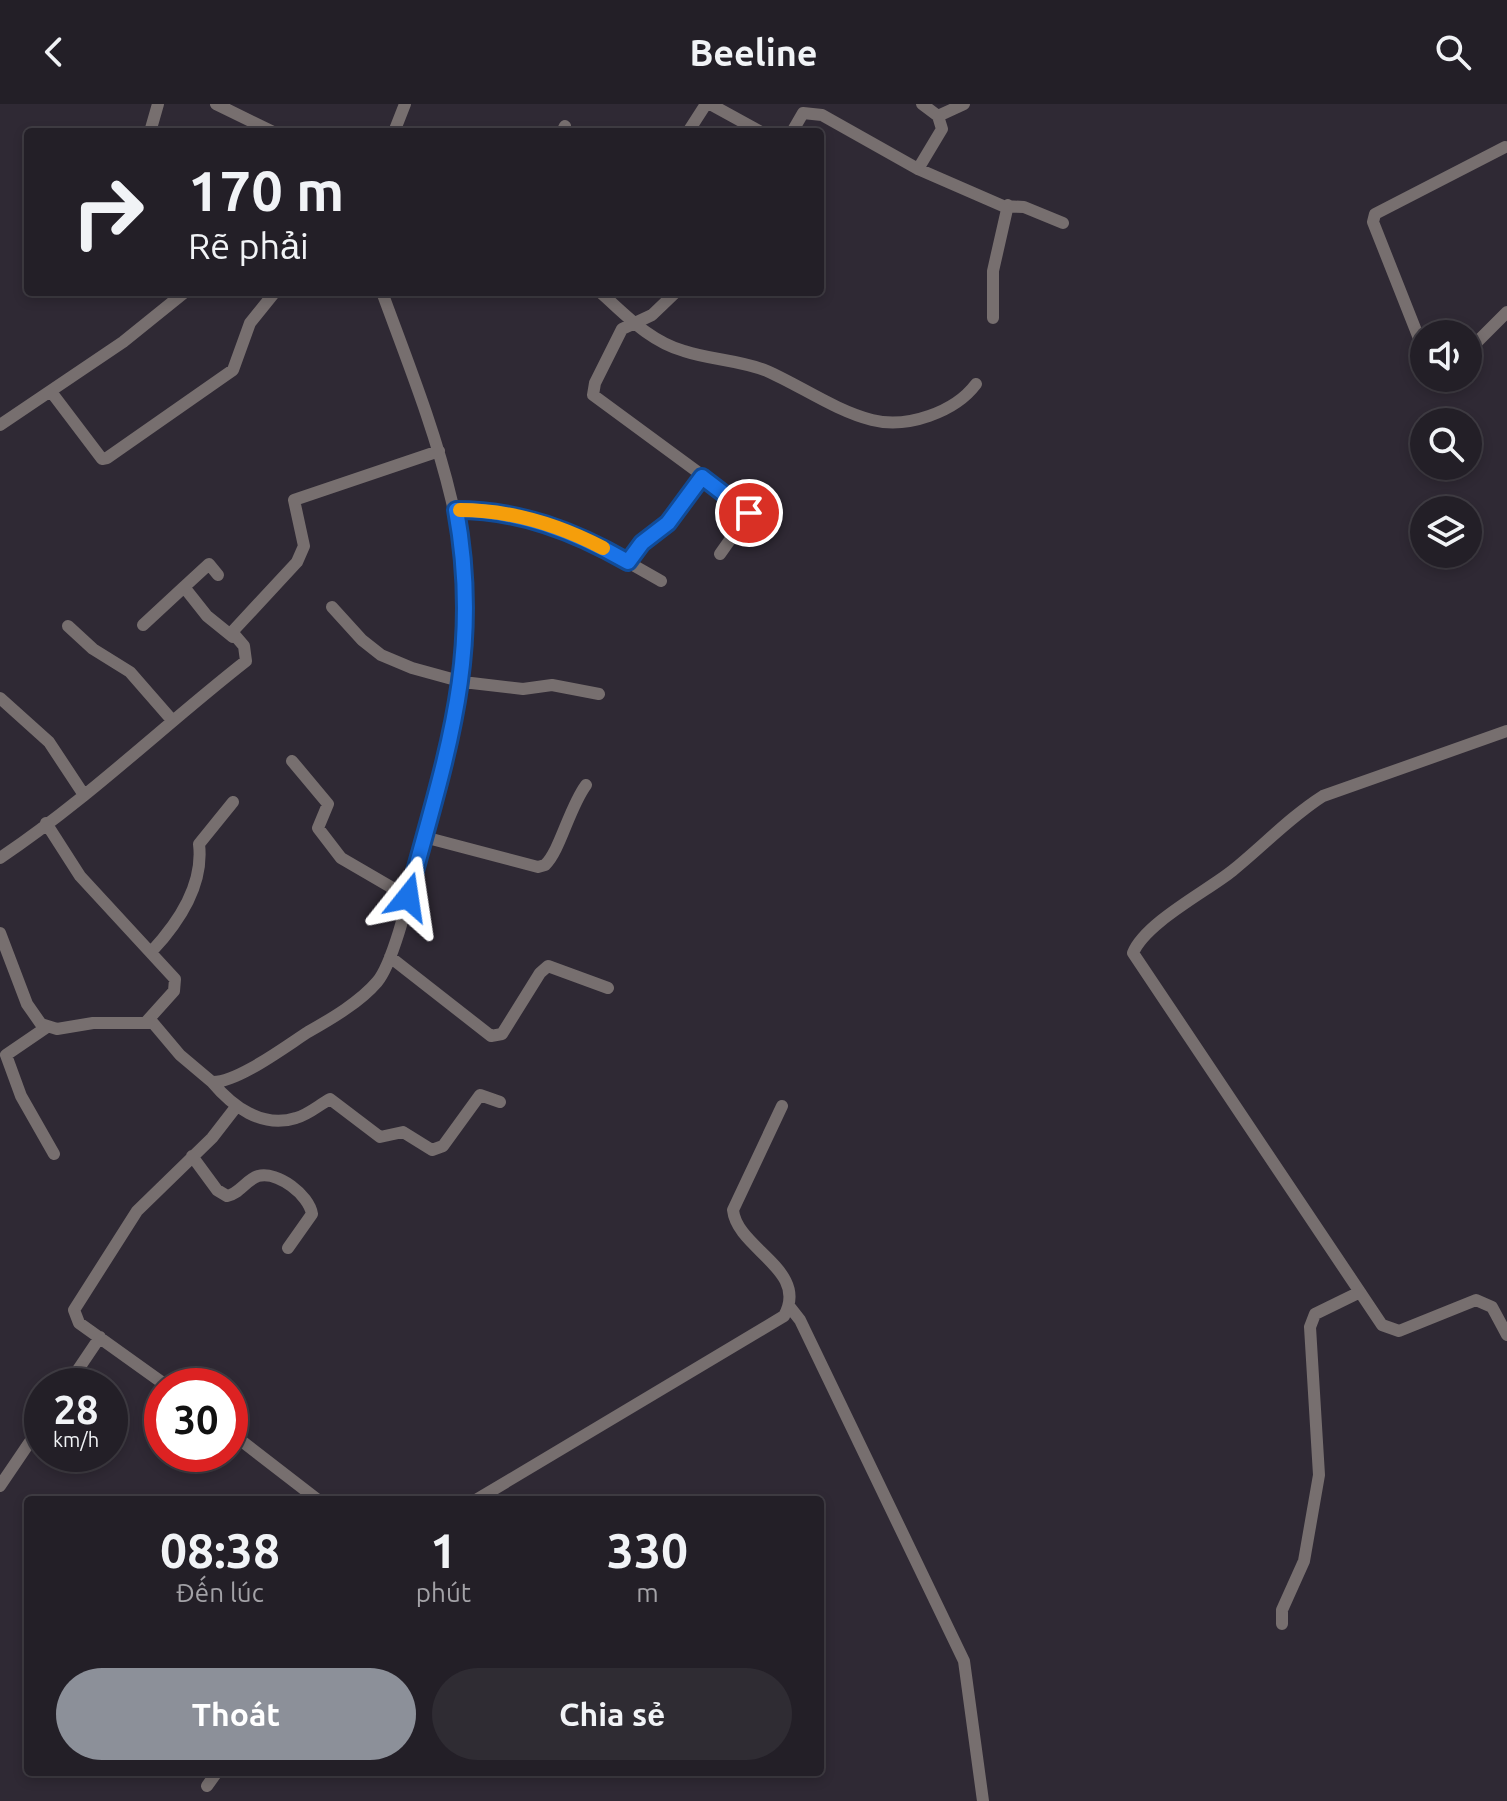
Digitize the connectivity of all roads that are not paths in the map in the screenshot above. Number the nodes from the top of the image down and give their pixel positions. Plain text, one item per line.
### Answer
1 (158, 104) edge
2 (216, 104) edge
3 (405, 104) edge
4 (708, 104) edge
5 (922, 104) edge
6 (964, 104) edge
7 (938, 116) junction
8 (151, 128) edge
9 (261, 128) edge
10 (396, 128) edge
11 (691, 128) edge
12 (753, 128) edge
13 (794, 128) edge
14 (1505, 147) dead end
15 (918, 169) junction
16 (1008, 205) junction
17 (1063, 223) dead end
18 (180, 296) edge
19 (272, 296) edge
20 (383, 296) edge
21 (604, 296) edge
22 (671, 296) edge
23 (1507, 312) edge
24 (993, 318) dead end
25 (1412, 320) edge
26 (634, 326) junction
27 (1482, 337) edge
28 (976, 384) dead end
29 (52, 393) junction
30 (0, 425) edge
31 (439, 451) junction
32 (702, 477) junction
33 (456, 510) junction
34 (720, 554) dead end
35 (628, 562) junction
36 (218, 575) dead end
37 (661, 581) dead end
38 (184, 587) junction
39 (332, 607) dead end
40 (143, 625) dead end
41 (68, 626) dead end
42 (233, 637) junction
43 (463, 682) junction
44 (599, 694) dead end
45 (0, 698) edge
46 (171, 719) junction
47 (1507, 731) edge
48 (292, 761) dead end
49 (586, 785) dead end
50 (84, 795) junction
51 (233, 802) dead end
52 (46, 823) junction
53 (424, 837) junction
54 (0, 858) edge
55 (408, 897) junction
56 (0, 933) edge
57 (152, 951) junction
58 (390, 957) junction
59 (608, 988) dead end
60 (147, 1021) junction
61 (47, 1027) junction
62 (212, 1082) junction
63 (500, 1102) dead end
64 (782, 1106) dead end
65 (236, 1107) junction
66 (54, 1154) dead end
67 (192, 1156) junction
68 (288, 1248) dead end
69 (1360, 1292) junction
70 (789, 1306) junction
71 (1507, 1335) edge
72 (100, 1337) junction
73 (79, 1368) edge
74 (144, 1369) edge
75 (248, 1446) edge
76 (24, 1451) edge
77 (0, 1486) edge
78 (313, 1496) edge
79 (483, 1496) edge
80 (1282, 1624) dead end
81 (214, 1776) edge
82 (207, 1786) dead end
83 (983, 1801) edge

1 - 8 street
2 - 9 street
3 - 10 street
4 - 11 street
4 - 12 street
5 - 7 street
6 - 7 street
7 - 15 street
13 - 15 street
14 - 25 street
15 - 16 street
16 - 17 street
16 - 24 street
18 - 29 street
19 - 29 street
20 - 31 street
21 - 26 street
22 - 26 street
23 - 27 street
26 - 28 street
26 - 32 street
29 - 30 street
31 - 33 street
31 - 42 street
32 - 34 street
32 - 35 street
33 - 35 street
33 - 43 street
35 - 37 street
36 - 38 street
38 - 40 street
38 - 42 street
39 - 43 street
41 - 46 street
42 - 46 street
43 - 44 street
43 - 53 street
45 - 50 street
46 - 50 street
47 - 69 street
48 - 55 street
49 - 53 street
50 - 52 street
51 - 57 street
52 - 54 street
52 - 57 street
53 - 55 street
55 - 58 street
56 - 61 street
57 - 60 street
58 - 59 street
58 - 62 street
60 - 61 street
60 - 62 street
61 - 66 street
62 - 65 street
63 - 65 street
64 - 70 street
65 - 67 street
67 - 68 street
67 - 72 street
69 - 71 street
69 - 80 street
70 - 79 street
70 - 83 street
72 - 73 street
72 - 74 street
75 - 78 street
76 - 77 street
81 - 82 street

